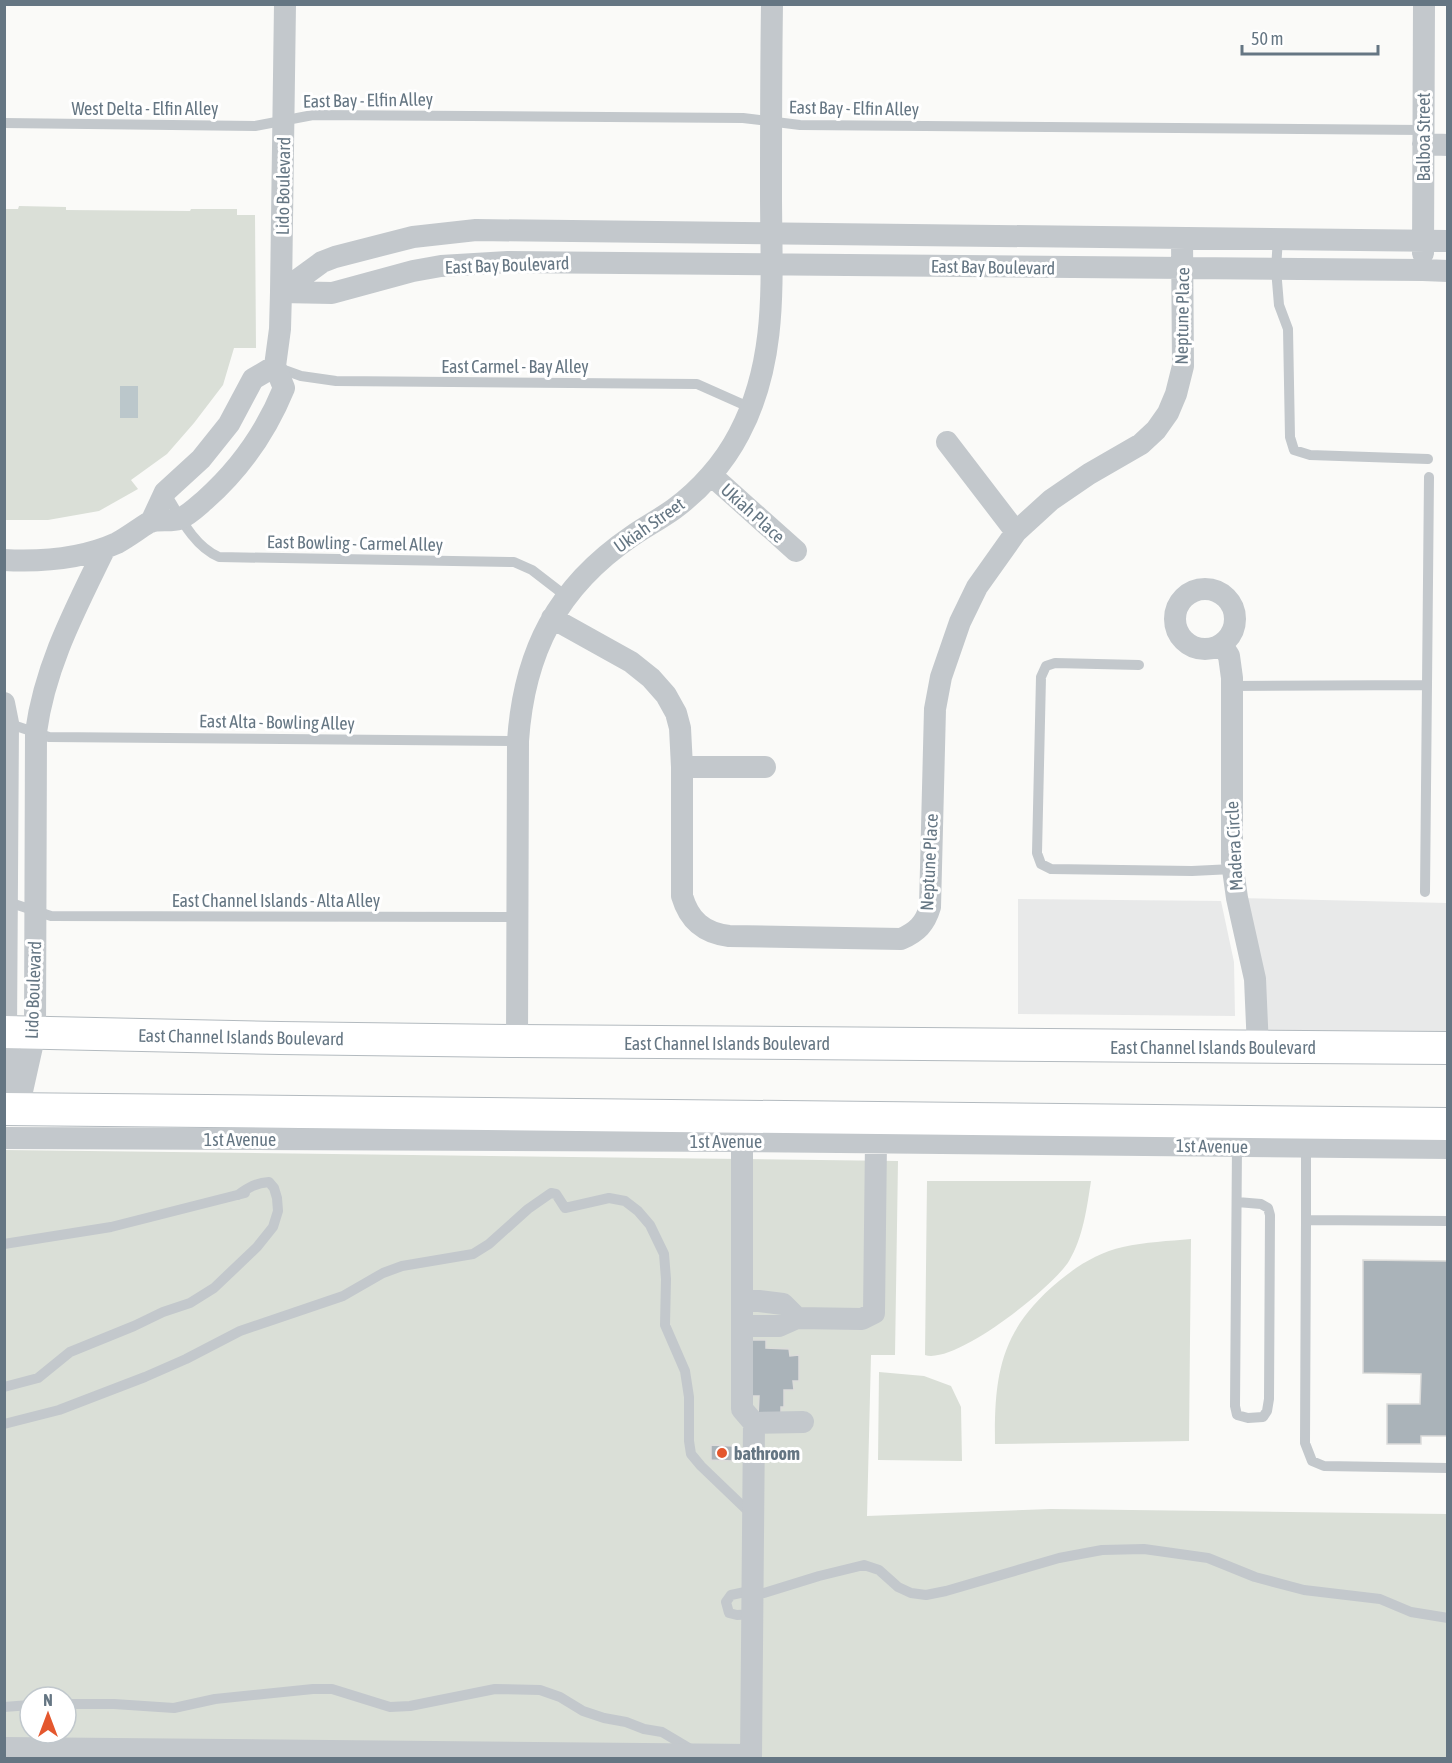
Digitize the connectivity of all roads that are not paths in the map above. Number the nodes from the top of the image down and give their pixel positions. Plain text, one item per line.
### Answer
1 (285, 4) edge
2 (772, 4) edge
3 (1424, 4) edge
4 (284, 119) junction
5 (771, 122) junction
6 (4, 123) edge
7 (1423, 137) junction
8 (1448, 145) edge
9 (771, 233) junction
10 (1182, 238) junction
11 (1278, 238) junction
12 (1423, 240) junction
13 (1448, 241) edge
14 (771, 265) junction
15 (1183, 269) junction
16 (1276, 269) junction
17 (1423, 270) junction
18 (1448, 271) edge
19 (281, 291) junction
20 (275, 366) junction
21 (751, 409) junction
22 (947, 442) dead end
23 (1428, 459) dead end
24 (711, 475) junction
25 (1429, 477) dead end
26 (165, 492) junction
27 (181, 519) junction
28 (151, 522) junction
29 (1016, 532) junction
30 (105, 548) junction
31 (796, 550) dead end
32 (4, 560) edge
33 (567, 597) junction
34 (552, 618) junction
35 (1222, 645) dead end
36 (1139, 665) dead end
37 (1427, 685) junction
38 (1232, 686) junction
39 (6, 716) edge
40 (36, 732) junction
41 (518, 741) junction
42 (682, 767) junction
43 (765, 767) dead end
44 (1233, 869) junction
45 (1425, 892) dead end
46 (6, 902) edge
47 (35, 911) junction
48 (517, 917) junction
49 (15, 1032) edge
50 (517, 1041) junction
51 (1258, 1048) junction
52 (1448, 1048) edge
53 (11, 1109) edge
54 (1448, 1124) edge
55 (4, 1138) edge
56 (742, 1141) junction
57 (876, 1142) junction
58 (1237, 1146) junction
59 (1306, 1146) junction
60 (1448, 1149) edge
61 (1237, 1202) junction
62 (1306, 1220) junction
63 (1448, 1221) edge
64 (4, 1244) edge
65 (742, 1299) junction
66 (797, 1318) junction
67 (742, 1326) junction
68 (4, 1387) edge
69 (803, 1422) dead end
70 (754, 1423) junction
71 (4, 1424) edge
72 (1448, 1468) edge
73 (754, 1516) junction
74 (753, 1592) junction
75 (1448, 1618) edge
76 (78, 1704) edge
77 (4, 1748) edge
78 (699, 1754) junction
79 (751, 1757) edge

1 - 4 street, Lido Boulevard
2 - 5 street, Ukiah Street
3 - 7 street, Balboa Street
4 - 5 lane, East Bay - Elfin Alley
4 - 6 lane, West Delta - Elfin Alley
4 - 19 street, Lido Boulevard
5 - 7 lane, East Bay - Elfin Alley
5 - 9 street, Ukiah Street
7 - 8 street
7 - 12 street, Balboa Street
9 - 10 street, East Bay Boulevard
9 - 14 street, Ukiah Street
9 - 19 street, East Bay Boulevard
10 - 11 street, East Bay Boulevard
10 - 15 street, Neptune Place
11 - 12 street, East Bay Boulevard
11 - 16 lane
12 - 13 street, East Bay Boulevard
12 - 17 street, Balboa Street
14 - 15 street, East Bay Boulevard
14 - 19 street, East Bay Boulevard
14 - 21 street, Ukiah Street
15 - 16 street, East Bay Boulevard
15 - 29 street, Neptune Place
16 - 17 street, East Bay Boulevard
16 - 23 lane
17 - 18 street, East Bay Boulevard
19 - 20 street, Lido Boulevard
20 - 21 lane, East Carmel - Bay Alley
20 - 26 street
20 - 27 street, Lido Boulevard
21 - 24 street, Ukiah Street
22 - 29 street
24 - 31 street, Ukiah Place
24 - 33 street, Ukiah Street
25 - 37 lane
26 - 27 lane, East Bowling - Carmel Alley
26 - 28 street
27 - 28 street
27 - 33 lane, East Bowling - Carmel Alley
28 - 30 street
29 - 42 street, Neptune Place
30 - 32 street
30 - 40 street, Lido Boulevard
33 - 34 street, Ukiah Street
34 - 41 street, Ukiah Street
34 - 42 street, Neptune Place
35 - 38 street, Madera Circle
36 - 44 lane
37 - 38 lane
37 - 45 lane
38 - 44 street, Madera Circle
39 - 40 lane, East Alta - Bowling Alley
39 - 46 street, Lido Boulevard
40 - 41 lane, East Alta - Bowling Alley
40 - 47 street, Lido Boulevard
41 - 48 street, Ukiah Street
42 - 43 street
44 - 51 street, Madera Circle
46 - 47 lane, East Channel Islands - Alta Alley
46 - 49 street, Lido Boulevard
47 - 48 lane, East Channel Islands - Alta Alley
47 - 49 street, Lido Boulevard
48 - 50 street, Ukiah Street
49 - 50 main road, East Channel Islands Boulevard
49 - 53 street, Lido Boulevard
50 - 51 main road, East Channel Islands Boulevard
51 - 52 main road, East Channel Islands Boulevard
53 - 54 main road
55 - 56 street, 1st Avenue
56 - 57 street, 1st Avenue
56 - 65 street
57 - 58 street, 1st Avenue
57 - 66 street
58 - 59 street, 1st Avenue
58 - 61 lane
59 - 60 street, 1st Avenue
59 - 62 lane
61 - 61 lane
62 - 63 lane
62 - 72 lane
64 - 68 lane
65 - 66 street
65 - 67 street
66 - 67 street
67 - 70 street
69 - 70 street
70 - 73 street
71 - 73 lane
73 - 74 street
74 - 75 lane
74 - 79 street
76 - 78 lane
77 - 78 street
78 - 79 street

